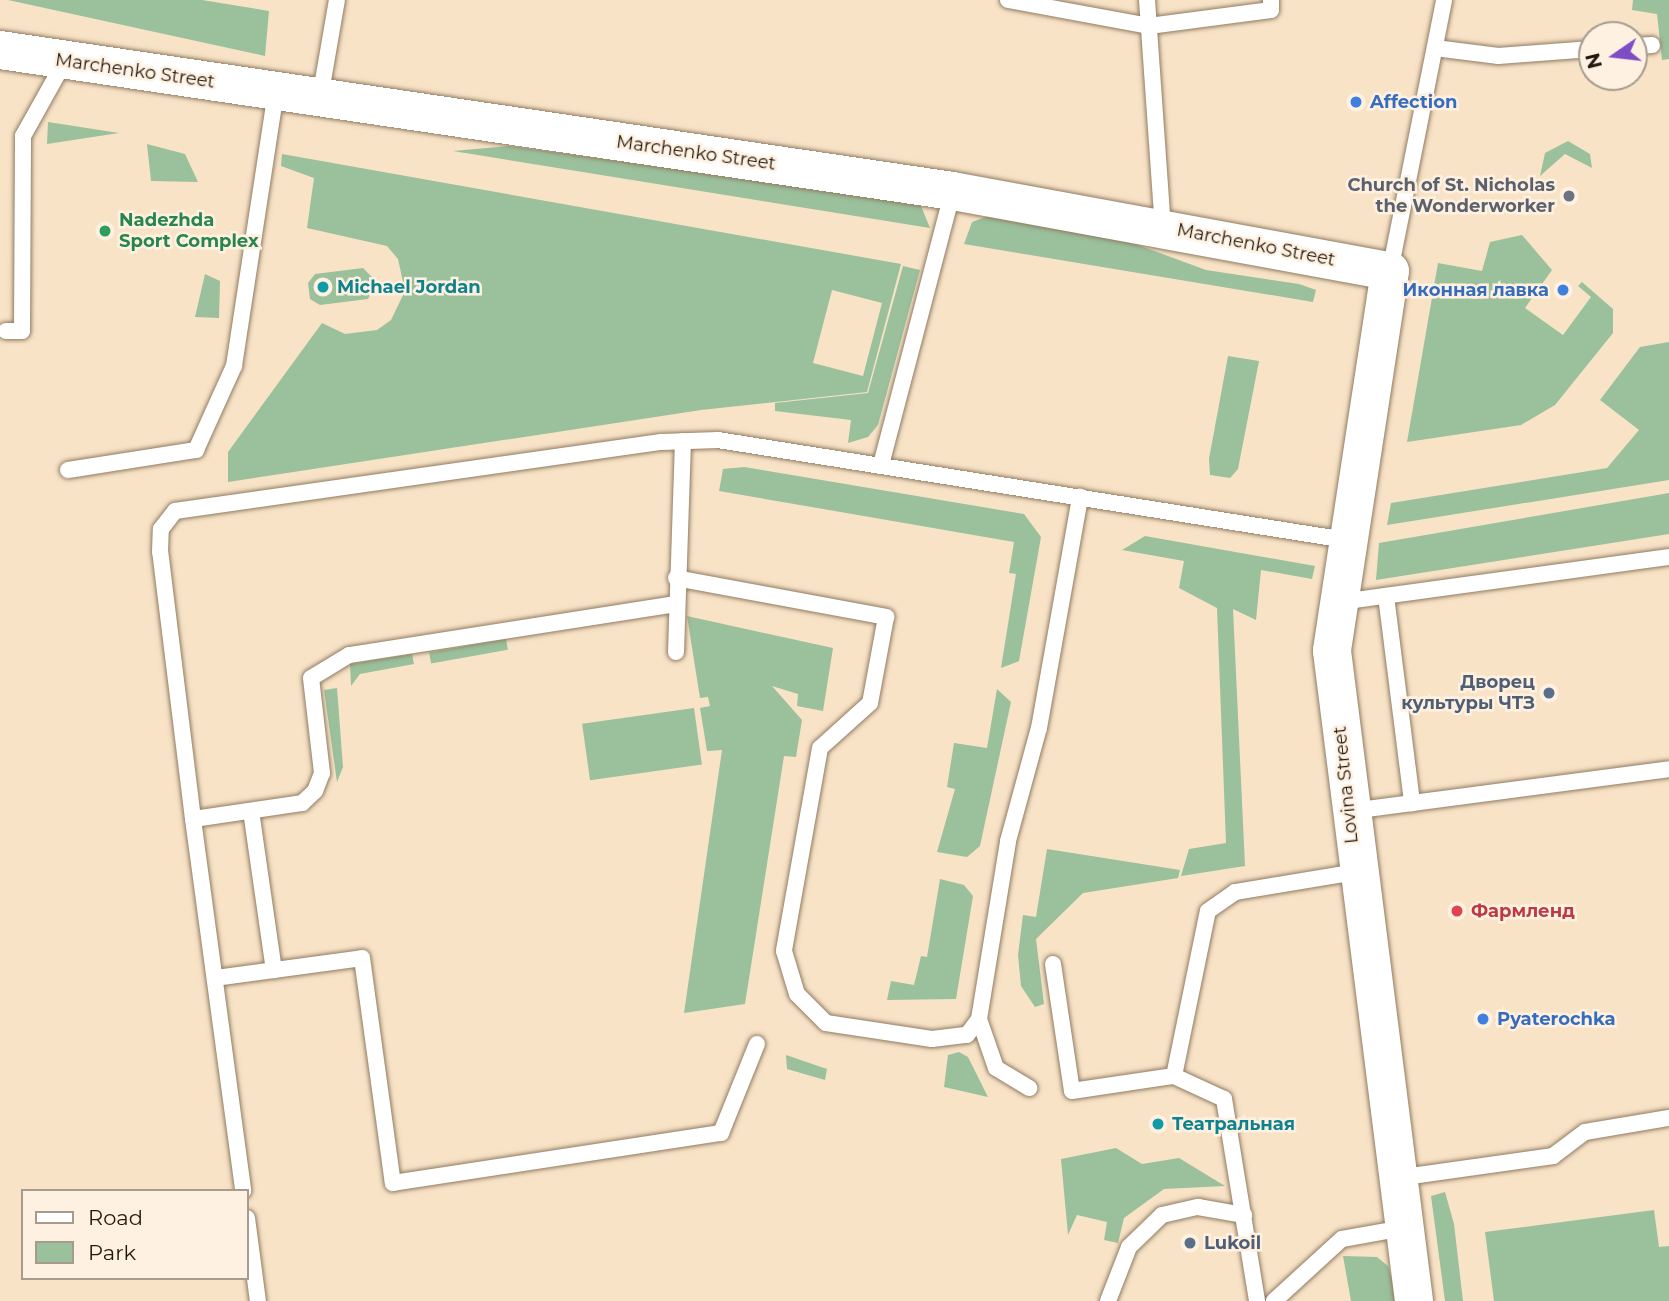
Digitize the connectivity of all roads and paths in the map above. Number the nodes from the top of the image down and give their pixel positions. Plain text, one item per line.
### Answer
1 (337, 0) edge
2 (1008, 0) edge
3 (1147, 0) edge
4 (1271, 0) edge
5 (1444, 0) edge
6 (1149, 26) junction
7 (1648, 45) edge
8 (1652, 45) dead end
9 (1435, 48) junction
10 (0, 50) edge
11 (1578, 50) edge
12 (65, 61) junction
13 (276, 92) junction
14 (320, 98) junction
15 (953, 191) junction
16 (1163, 228) junction
17 (1390, 271) junction
18 (6, 331) dead end
19 (683, 441) junction
20 (883, 461) junction
21 (68, 470) dead end
22 (1080, 497) junction
23 (1346, 540) junction
24 (1669, 557) edge
25 (676, 578) junction
26 (1386, 596) junction
27 (1337, 603) junction
28 (676, 604) junction
29 (676, 652) dead end
30 (1669, 769) edge
31 (1412, 803) junction
32 (251, 811) junction
33 (1348, 812) junction
34 (193, 819) junction
35 (1356, 872) junction
36 (1053, 964) dead end
37 (274, 970) junction
38 (215, 978) junction
39 (979, 1019) junction
40 (757, 1044) dead end
41 (1174, 1076) junction
42 (1029, 1088) dead end
43 (1669, 1118) edge
44 (1397, 1178) junction
45 (243, 1189) edge
46 (1244, 1215) junction
47 (248, 1226) edge
48 (1404, 1228) junction
49 (258, 1301) edge
50 (1108, 1301) edge
51 (1257, 1301) edge
52 (1275, 1301) edge
53 (1414, 1301) edge

1 - 14 lane
2 - 6 lane
3 - 6 lane
4 - 6 lane
5 - 9 lane
6 - 16 lane
7 - 8 lane
9 - 11 lane
9 - 17 lane
10 - 12 street, Marchenko Street
12 - 13 street, Marchenko Street
12 - 18 lane
13 - 14 street, Marchenko Street
13 - 21 lane
14 - 15 street, Marchenko Street
15 - 16 street, Marchenko Street
15 - 20 lane
16 - 17 street, Marchenko Street
17 - 23 street, Lovina Street
19 - 20 lane
19 - 25 lane
19 - 34 lane
20 - 22 lane
22 - 23 lane
22 - 39 lane
23 - 27 street, Lovina Street
24 - 26 lane
25 - 28 lane
25 - 39 lane
26 - 27 lane
26 - 31 lane
27 - 33 street, Lovina Street
28 - 29 lane
28 - 32 lane
30 - 31 lane
31 - 33 lane
32 - 34 lane
32 - 37 lane
33 - 35 street, Lovina Street
34 - 38 lane
35 - 41 lane
35 - 44 street, Lovina Street
36 - 41 lane
37 - 38 lane
37 - 40 lane
38 - 45 lane
39 - 42 lane
41 - 46 lane
43 - 44 lane
44 - 48 street, Lovina Street
46 - 50 lane
46 - 51 lane
47 - 49 lane
48 - 52 lane
48 - 53 street, Lovina Street

